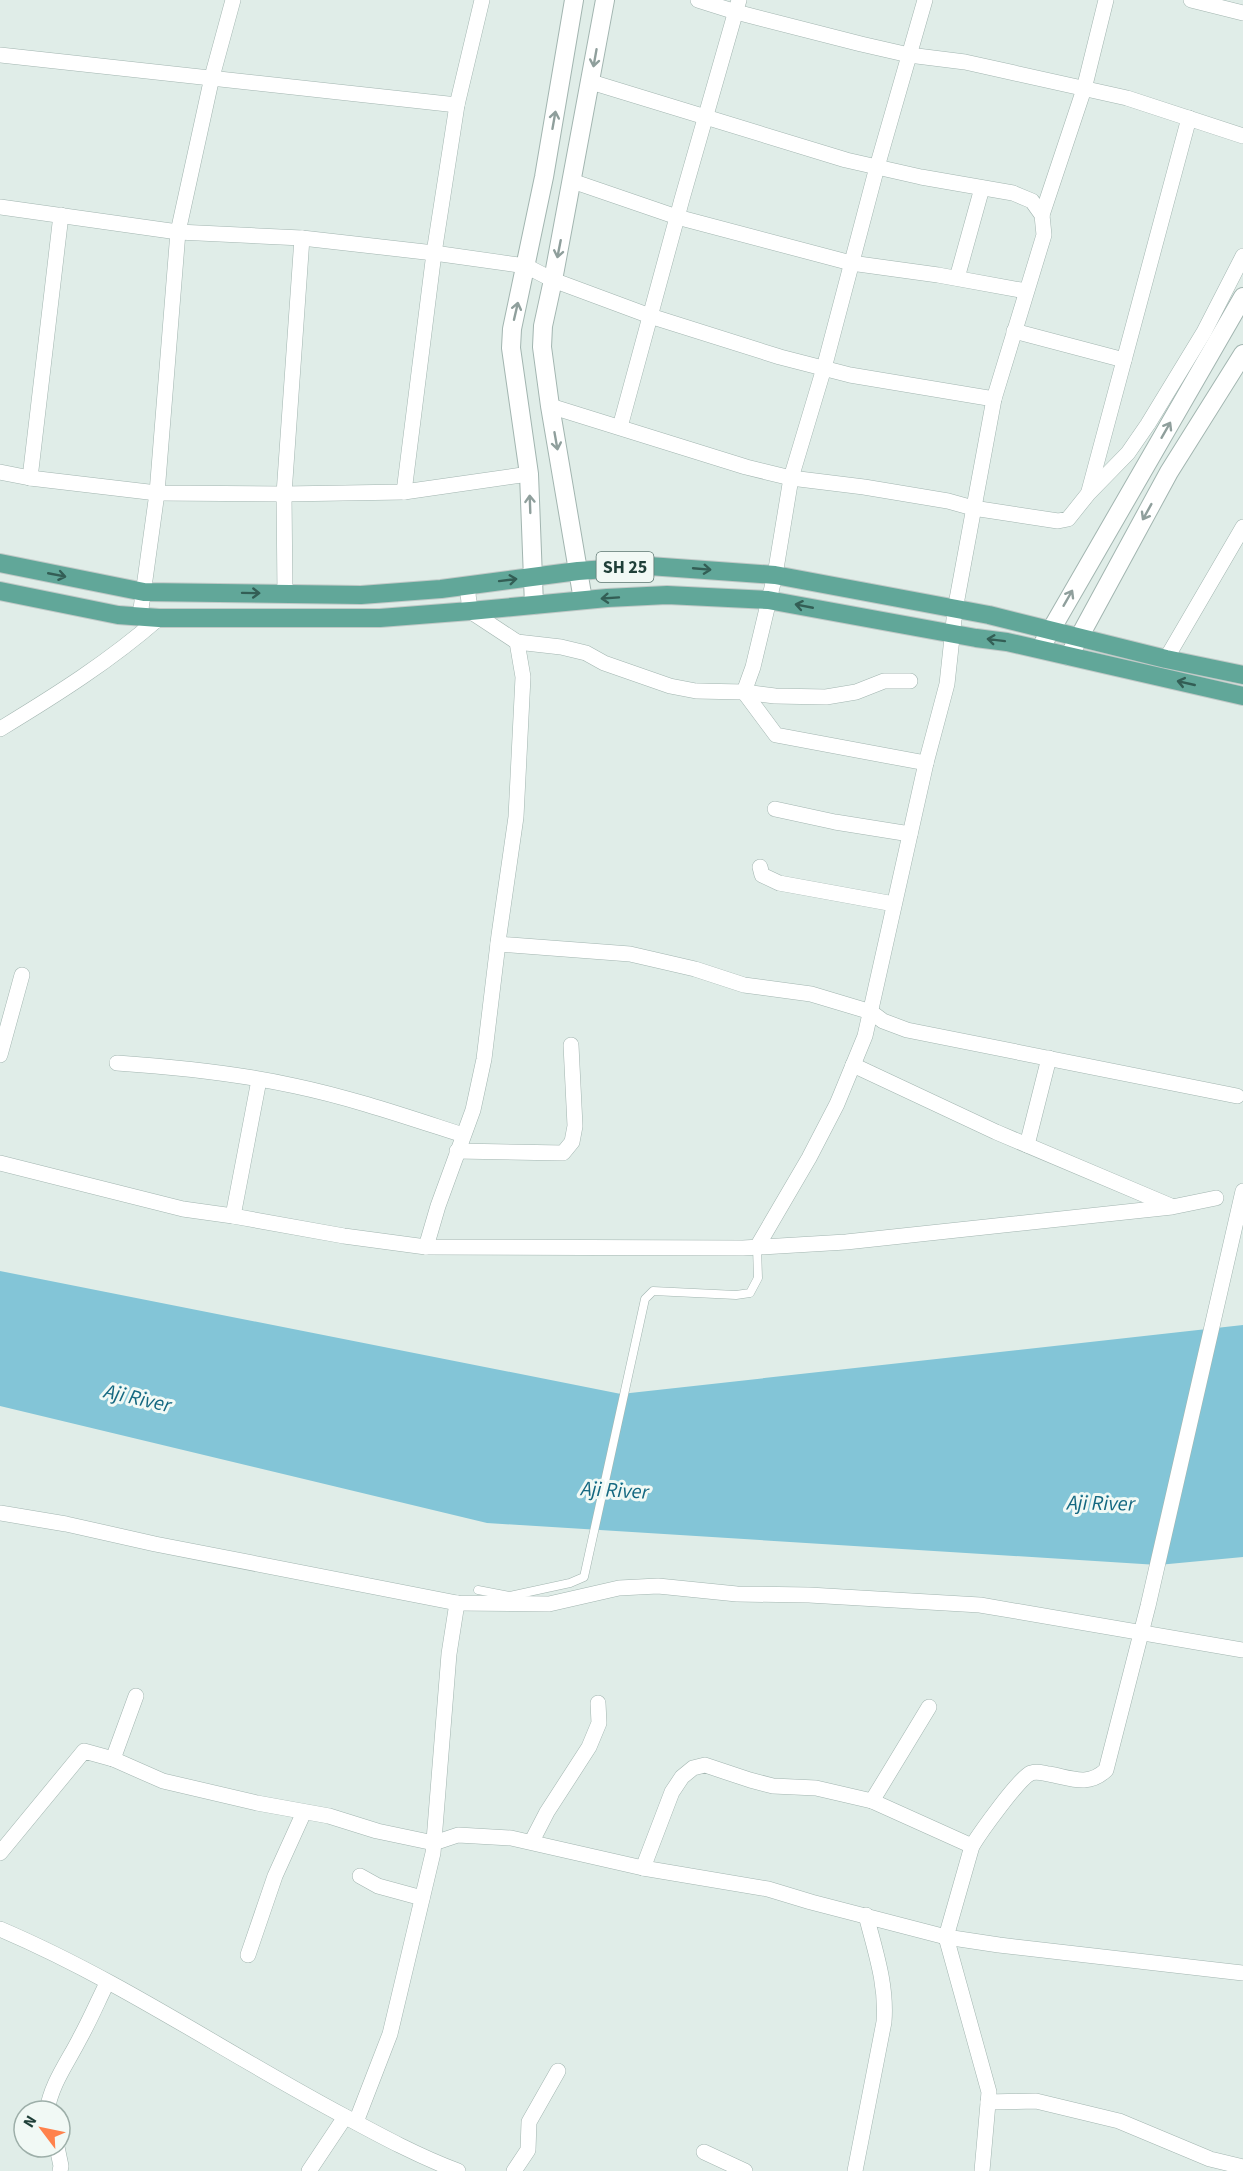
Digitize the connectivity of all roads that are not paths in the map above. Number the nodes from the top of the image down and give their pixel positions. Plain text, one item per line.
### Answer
1 (233, 0) edge
2 (482, 0) edge
3 (574, 0) edge
4 (605, 0) edge
5 (698, 0) edge
6 (925, 0) edge
7 (1106, 0) edge
8 (1191, 0) edge
9 (737, 6) edge
10 (1243, 13) edge
11 (909, 55) junction
12 (0, 56) edge
13 (212, 77) junction
14 (591, 82) junction
15 (1084, 89) junction
16 (457, 105) junction
17 (705, 116) junction
18 (1189, 118) junction
19 (1243, 136) edge
20 (876, 167) junction
21 (572, 181) junction
22 (982, 188) junction
23 (0, 207) edge
24 (61, 215) junction
25 (1042, 215) junction
26 (677, 217) junction
27 (178, 232) junction
28 (302, 238) junction
29 (434, 253) junction
30 (1243, 256) edge
31 (851, 263) junction
32 (526, 266) junction
33 (957, 278) junction
34 (553, 280) junction
35 (1026, 291) junction
36 (1243, 297) edge
37 (650, 316) junction
38 (1014, 332) junction
39 (1243, 354) edge
40 (1124, 360) junction
41 (824, 368) junction
42 (994, 399) junction
43 (550, 406) junction
44 (620, 427) junction
45 (0, 472) edge
46 (529, 474) junction
47 (30, 478) junction
48 (791, 478) junction
49 (404, 492) junction
50 (157, 493) junction
51 (284, 494) junction
52 (1088, 494) junction
53 (973, 508) junction
54 (1243, 527) edge
55 (0, 563) edge
56 (578, 571) junction
57 (775, 575) junction
58 (532, 577) junction
59 (466, 585) junction
60 (0, 591) edge
61 (144, 592) junction
62 (285, 594) junction
63 (583, 600) junction
64 (768, 600) junction
65 (534, 605) junction
66 (955, 610) junction
67 (470, 611) junction
68 (140, 616) junction
69 (159, 618) junction
70 (1049, 631) junction
71 (952, 634) junction
72 (1078, 637) junction
73 (517, 642) junction
74 (1040, 649) junction
75 (1069, 656) junction
76 (1166, 659) junction
77 (1243, 675) edge
78 (910, 681) dead end
79 (744, 692) junction
80 (1243, 696) edge
81 (0, 729) edge
82 (926, 763) junction
83 (775, 809) dead end
84 (910, 834) junction
85 (760, 867) dead end
86 (894, 904) junction
87 (498, 944) junction
88 (22, 975) dead end
89 (871, 1012) junction
90 (571, 1045) dead end
91 (0, 1055) edge
92 (1049, 1058) junction
93 (117, 1063) dead end
94 (853, 1065) junction
95 (259, 1080) junction
96 (1237, 1096) dead end
97 (463, 1135) junction
98 (1027, 1145) junction
99 (457, 1151) junction
100 (0, 1163) edge
101 (1243, 1191) edge
102 (1216, 1198) dead end
103 (1172, 1207) junction
104 (232, 1216) junction
105 (426, 1247) junction
106 (757, 1247) junction
107 (0, 1513) edge
108 (478, 1590) dead end
109 (457, 1603) junction
110 (1141, 1634) junction
111 (1243, 1650) edge
112 (136, 1696) dead end
113 (598, 1703) dead end
114 (929, 1707) dead end
115 (113, 1759) junction
116 (872, 1801) junction
117 (304, 1812) junction
118 (532, 1842) junction
119 (434, 1843) junction
120 (972, 1846) junction
121 (0, 1853) edge
122 (643, 1868) junction
123 (360, 1876) dead end
124 (422, 1898) junction
125 (866, 1915) junction
126 (0, 1929) edge
127 (946, 1937) junction
128 (248, 1955) dead end
129 (1243, 1973) edge
130 (107, 1983) junction
131 (558, 2071) dead end
132 (49, 2099) edge
133 (988, 2102) junction
134 (351, 2119) junction
135 (704, 2152) dead end
136 (422, 2164) edge
137 (1243, 2167) edge
138 (309, 2171) edge
139 (458, 2171) edge
140 (514, 2171) edge
141 (745, 2171) edge
142 (855, 2171) edge
143 (982, 2171) edge

1 - 13 street
2 - 16 street
32 -> 3 street
4 -> 14 street
5 - 9 street
6 - 11 street
7 - 15 street
8 - 10 street
9 - 11 street
9 - 17 street
11 - 15 street
11 - 20 street
12 - 13 street
13 - 16 street
13 - 27 street
14 - 17 street
14 - 21 street
15 - 18 street
15 - 25 street
16 - 29 street
17 - 20 street
17 - 26 street
18 - 19 street
18 - 40 street
20 - 22 street
20 - 31 street
21 - 26 street
21 -> 34 street
22 - 25 street
22 - 33 street
23 - 24 street
24 - 27 street
24 - 47 street
25 - 35 street
26 - 31 street
26 - 37 street
27 - 28 street
27 - 50 street
28 - 29 street
28 - 51 street
29 - 32 street
29 - 49 street
30 - 52 street
31 - 33 street
31 - 41 street
32 - 34 street
46 -> 32 street
33 - 35 street
34 - 37 street
34 - 43 street
35 - 38 street
70 -> 36 street
37 - 41 street
37 - 44 street
38 - 40 street
38 - 42 street
39 -> 72 street
40 - 52 street
41 - 42 street
41 - 48 street
42 - 53 street
43 - 44 street
43 -> 56 street
44 - 48 street
45 - 47 street
46 - 49 street
58 -> 46 street
47 - 50 street
48 - 53 street
48 - 57 street
49 - 51 street
50 - 51 street
50 - 61 street
51 - 62 street
52 - 53 street
53 - 66 street
54 - 76 street
55 -> 61 main road, SH 25
56 -> 57 main road, SH 25
56 - 58 main road, SH 25
56 - 63 street
57 - 64 street
57 - 66 main road, SH 25
59 -> 58 main road, SH 25
58 - 65 street
59 - 62 main road, SH 25
59 - 67 street
60 - 68 main road
61 -> 62 main road, SH 25
61 - 68 street
64 -> 63 main road
63 - 65 main road
71 -> 64 main road
64 - 79 street
65 - 67 main road
66 - 70 main road, SH 25
66 - 71 street
67 - 69 main road
67 - 73 street
68 - 69 main road
69 - 81 street
70 - 72 main road, SH 25
70 - 74 street
74 -> 71 main road
71 - 82 street
72 - 75 street
72 - 76 main road, SH 25
73 - 79 street
73 - 87 street
74 - 75 main road
80 -> 75 main road
76 - 77 main road, SH 25
78 - 79 street
79 - 82 street
82 - 84 street
83 - 84 street
84 - 86 street
85 - 86 street
86 - 89 street
87 - 89 street
87 - 97 street
88 - 91 street
89 - 92 street
89 - 94 street
90 - 99 street
92 - 96 street
92 - 98 street
93 - 95 street
94 - 98 street
94 - 106 street
95 - 97 street
95 - 104 street
97 - 99 street
98 - 103 street
99 - 105 street
100 - 104 street
101 - 110 street
102 - 103 street
103 - 106 street
104 - 105 street
105 - 106 street
106 - 108 lane
107 - 109 street
109 - 110 street
109 - 119 street
110 - 111 street
110 - 120 street
112 - 115 street
113 - 118 street
114 - 116 street
115 - 117 street
115 - 121 street
116 - 120 street
116 - 122 street
117 - 119 street
117 - 128 street
118 - 119 street
118 - 122 street
119 - 124 street
120 - 127 street
122 - 125 street
123 - 124 street
124 - 134 street
125 - 127 street
125 - 142 street
126 - 130 street
127 - 129 street
127 - 133 street
130 - 132 street
130 - 134 street
131 - 140 street
133 - 137 street
133 - 143 street
134 - 136 street
134 - 138 street
135 - 141 street
136 - 139 street

